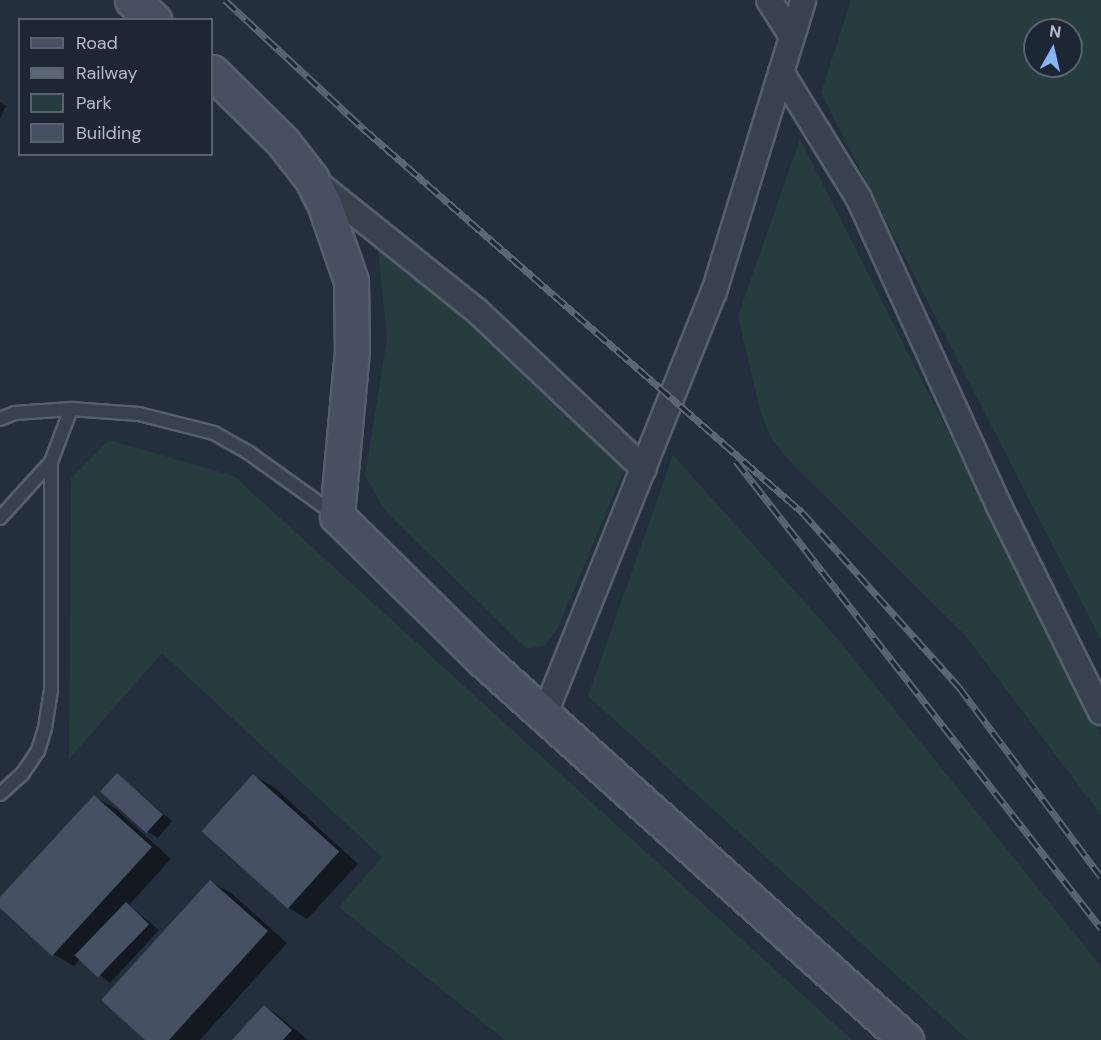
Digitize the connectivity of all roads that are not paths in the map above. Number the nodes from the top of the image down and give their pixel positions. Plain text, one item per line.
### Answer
1 (132, 0) edge
2 (769, 0) edge
3 (803, 0) edge
4 (152, 18) edge
5 (791, 35) junction
6 (781, 72) junction
7 (213, 73) edge
8 (311, 178) junction
9 (70, 409) junction
10 (0, 419) edge
11 (51, 462) junction
12 (644, 469) junction
13 (337, 516) junction
14 (0, 518) edge
15 (1101, 712) edge
16 (544, 716) junction
17 (0, 794) edge
18 (906, 1040) edge

1 - 4 street
2 - 5 street
3 - 5 street
5 - 6 street
6 - 12 street
6 - 15 street
7 - 8 street
8 - 12 street
8 - 13 street
9 - 10 lane
9 - 11 lane
9 - 13 lane
11 - 14 lane
11 - 17 lane
12 - 16 street
13 - 16 street
16 - 18 street

